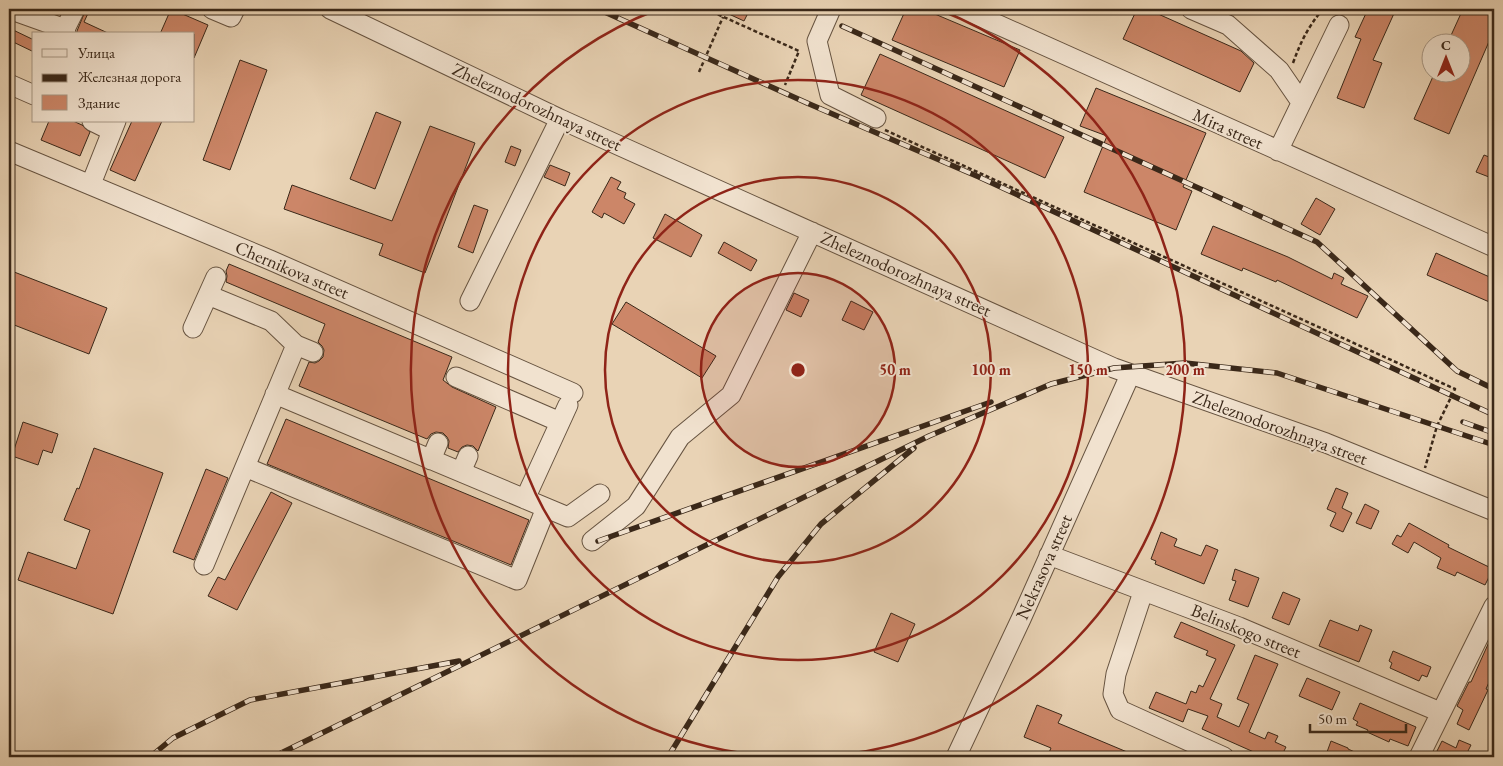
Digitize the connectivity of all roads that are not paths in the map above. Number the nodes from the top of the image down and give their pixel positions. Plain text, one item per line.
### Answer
1 (75, 9) edge
2 (212, 9) edge
3 (234, 9) edge
4 (330, 9) edge
5 (831, 9) edge
6 (963, 9) edge
7 (1190, 9) edge
8 (9, 10) edge
9 (1339, 25) dead end
10 (66, 31) edge
11 (9, 84) edge
12 (32, 94) edge
13 (1302, 102) junction
14 (560, 119) junction
15 (96, 122) edge
16 (880, 124) road end
17 (114, 126) edge
18 (9, 150) edge
19 (1278, 151) junction
20 (91, 184) junction
21 (812, 232) junction
22 (1494, 247) edge
23 (216, 277) dead end
24 (208, 295) junction
25 (470, 301) dead end
26 (193, 328) dead end
27 (1130, 375) junction
28 (456, 377) dead end
29 (275, 394) junction
30 (567, 407) junction
31 (245, 467) junction
32 (600, 494) dead end
33 (525, 499) junction
34 (546, 508) junction
35 (1494, 511) edge
36 (592, 540) dead end
37 (1049, 555) junction
38 (204, 565) dead end
39 (1143, 592) junction
40 (1494, 606) edge
41 (1440, 712) junction
42 (956, 757) edge
43 (1224, 757) edge
44 (1419, 757) edge

1 - 10 street
2 - 3 street
4 - 14 street, Zheleznodorozhnaya street
5 - 16 street
6 - 19 street, Mira street
7 - 13 street
8 - 10 street
9 - 13 street
11 - 12 street
13 - 19 street
14 - 21 street, Zheleznodorozhnaya street
14 - 25 street
15 - 17 street
17 - 20 street
18 - 20 street, Chernikova street
19 - 22 street, Mira street
20 - 30 street, Chernikova street
21 - 27 street, Zheleznodorozhnaya street
21 - 36 street
23 - 24 street
24 - 26 street
24 - 29 street
27 - 35 street, Zheleznodorozhnaya street
27 - 37 street, Nekrasova street
28 - 30 street
29 - 31 street
29 - 33 street
30 - 33 street
31 - 34 street
31 - 38 street
32 - 34 street
33 - 34 street
37 - 39 street, Belinskogo street
37 - 42 street, Nekrasova street
39 - 41 street, Belinskogo street
39 - 43 street
40 - 41 street
41 - 44 street

